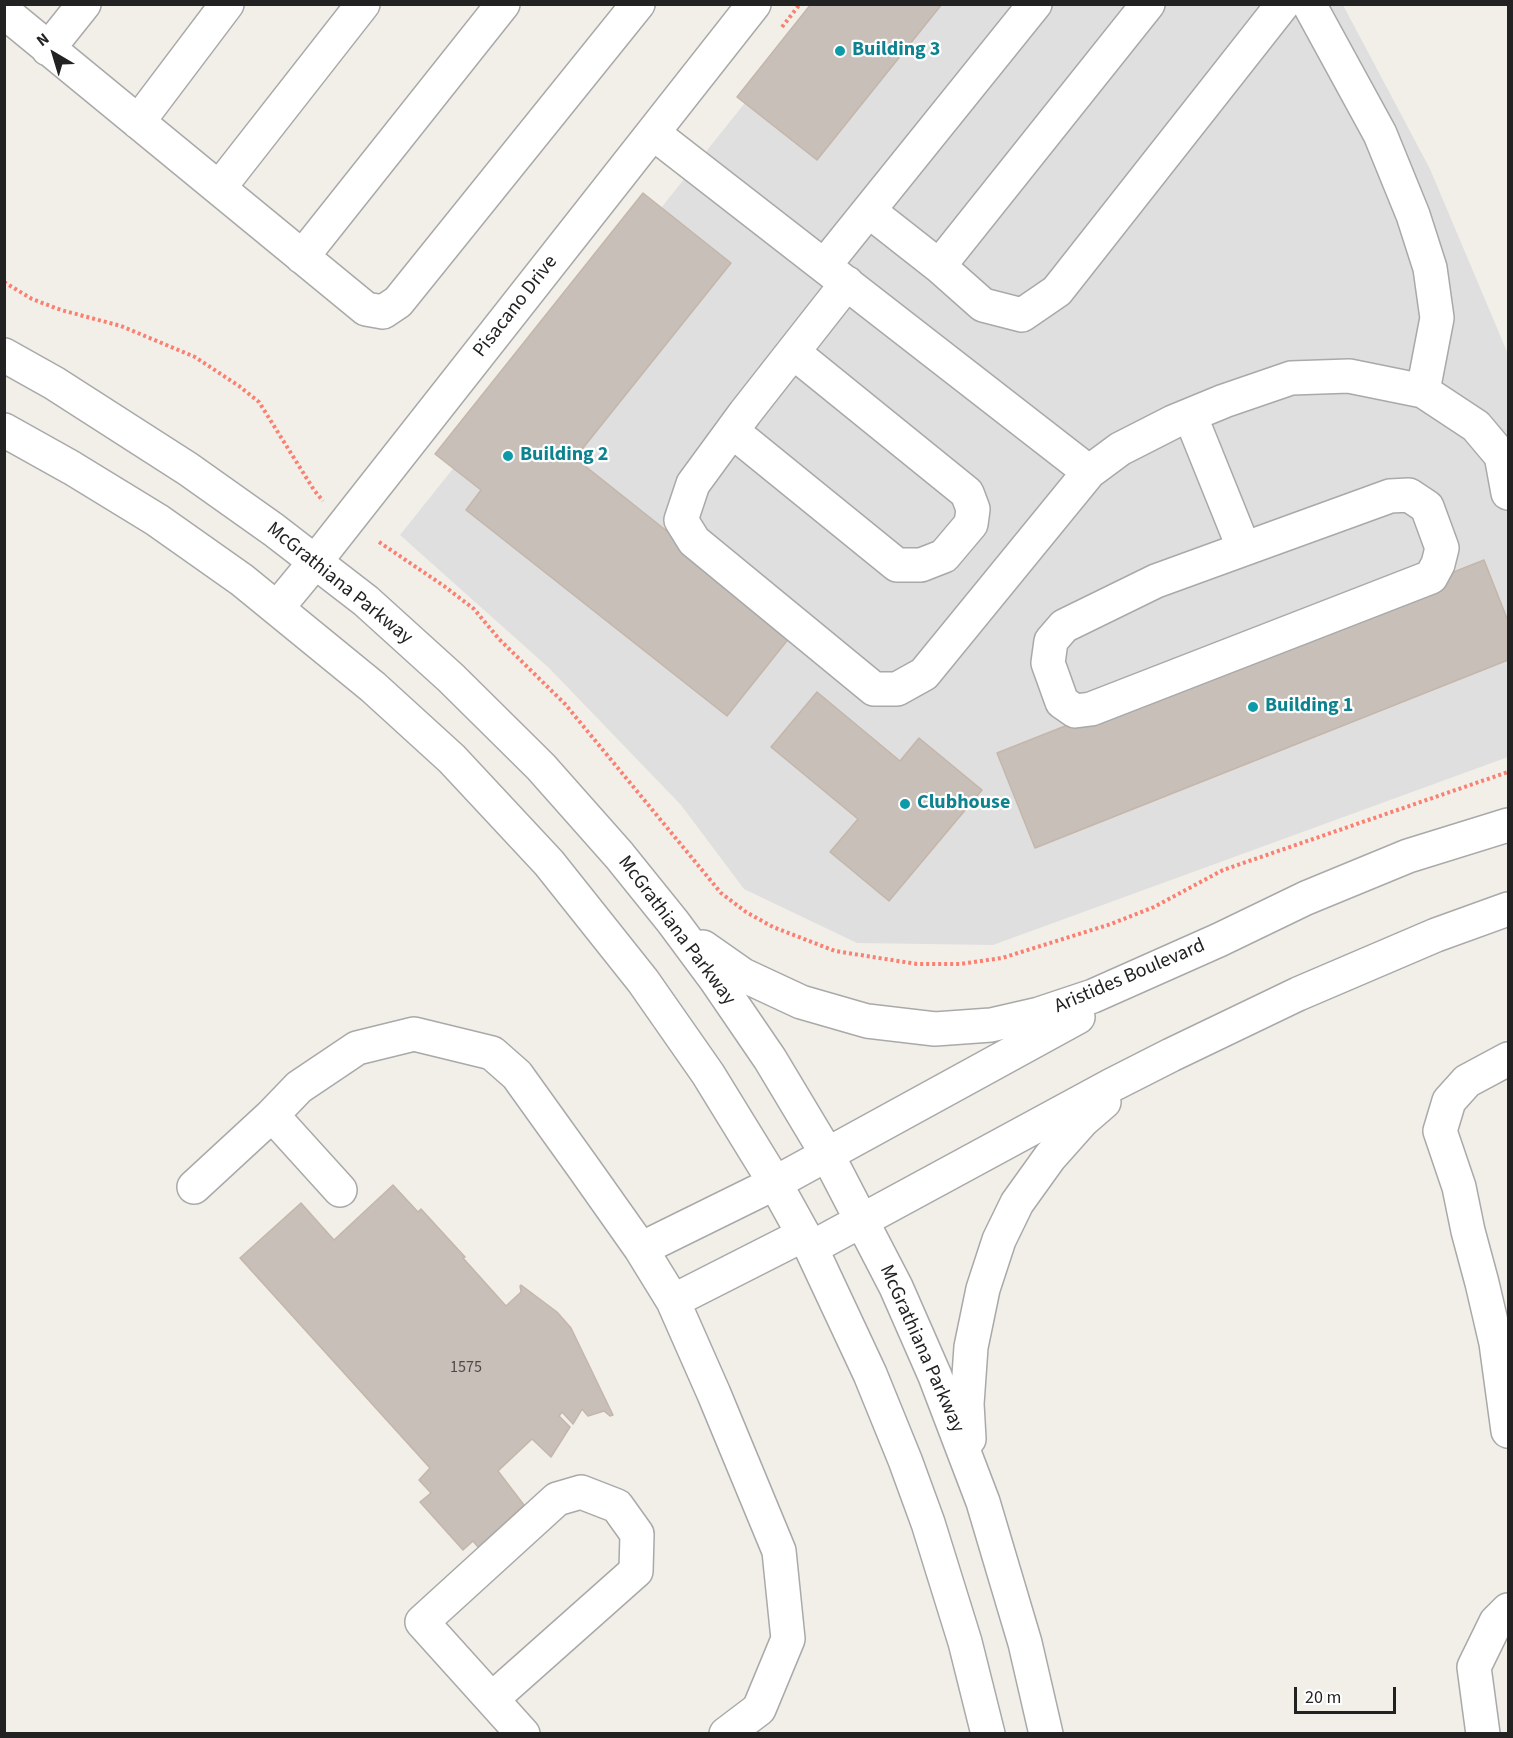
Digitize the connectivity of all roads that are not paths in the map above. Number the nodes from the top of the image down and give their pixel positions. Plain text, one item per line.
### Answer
1 (84, 4) edge
2 (227, 4) edge
3 (363, 4) edge
4 (503, 4) edge
5 (638, 4) edge
6 (754, 4) edge
7 (1035, 4) edge
8 (1148, 4) edge
9 (1283, 4) edge
10 (1309, 4) edge
11 (4, 17) edge
12 (48, 49) junction
13 (138, 122) junction
14 (653, 133) junction
15 (219, 188) junction
16 (869, 211) junction
17 (302, 256) junction
18 (939, 266) junction
19 (836, 275) junction
20 (793, 352) junction
21 (4, 355) edge
22 (1423, 391) junction
23 (1190, 415) junction
24 (4, 430) edge
25 (732, 431) junction
26 (1505, 459) edge
27 (1089, 472) junction
28 (1509, 493) edge
29 (1244, 549) junction
30 (315, 562) junction
31 (277, 608) junction
32 (1509, 825) edge
33 (1509, 909) edge
34 (673, 922) junction
35 (1219, 940) junction
36 (1171, 1055) junction
37 (1509, 1059) edge
38 (272, 1115) junction
39 (827, 1154) junction
40 (775, 1183) junction
41 (194, 1187) dead end
42 (340, 1190) dead end
43 (862, 1220) junction
44 (807, 1242) junction
45 (641, 1249) junction
46 (1496, 1281) edge
47 (673, 1301) junction
48 (1509, 1431) edge
49 (972, 1470) junction
50 (1509, 1610) edge
51 (492, 1699) junction
52 (523, 1734) edge
53 (726, 1734) edge
54 (988, 1734) edge
55 (1046, 1734) edge
56 (1483, 1734) edge

1 - 12 street
2 - 13 street
3 - 15 street
4 - 17 street
5 - 17 street
6 - 14 street, Pisacano Drive
7 - 16 street
8 - 18 street
9 - 18 street
10 - 22 street
11 - 12 street
12 - 13 street
13 - 15 street
14 - 19 street
14 - 30 street, Pisacano Drive
15 - 17 street
16 - 18 street
16 - 19 street
19 - 20 street
19 - 27 street
20 - 25 street
20 - 25 street
21 - 30 street, McGrathiana Parkway
22 - 23 street
22 - 26 street
23 - 27 street
23 - 29 street
24 - 31 street
25 - 27 street
26 - 28 street
29 - 29 street
30 - 31 street, Pisacano Drive
30 - 34 street, McGrathiana Parkway
31 - 40 street
32 - 35 street, Aristides Boulevard
33 - 36 street
34 - 35 street, Aristides Boulevard
34 - 39 street, McGrathiana Parkway
35 - 39 street, Aristides Boulevard
36 - 43 street
36 - 49 street
37 - 46 street
38 - 41 street
38 - 42 street
38 - 45 street
39 - 40 street, Aristides Boulevard
39 - 43 street, McGrathiana Parkway
40 - 44 street
40 - 45 street, Aristides Boulevard
43 - 44 street
43 - 49 street, McGrathiana Parkway
44 - 47 street
44 - 54 street
45 - 47 street
46 - 48 street
47 - 53 street
49 - 55 street, McGrathiana Parkway
50 - 56 street
51 - 51 street
51 - 52 street

